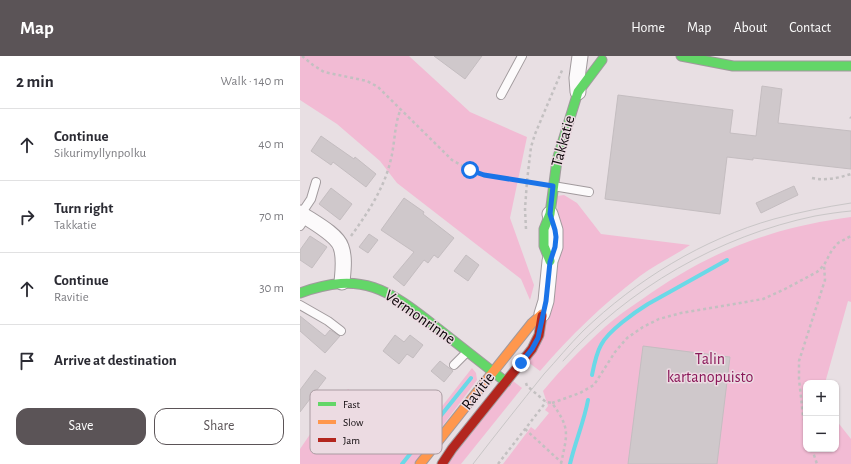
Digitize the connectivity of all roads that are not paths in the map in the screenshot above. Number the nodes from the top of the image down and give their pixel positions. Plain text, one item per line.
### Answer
1 (522, 56) edge
2 (580, 56) edge
3 (587, 56) edge
4 (681, 56) edge
5 (606, 58) edge
6 (713, 59) edge
7 (851, 66) edge
8 (578, 92) junction
9 (501, 95) dead end
10 (316, 182) dead end
11 (553, 186) junction
12 (589, 192) dead end
13 (550, 214) joint
14 (302, 217) edge
15 (342, 282) junction
16 (300, 293) edge
17 (300, 305) edge
18 (542, 314) junction
19 (341, 331) dead end
20 (468, 352) junction
21 (454, 365) dead end
22 (493, 372) junction
23 (506, 382) junction
24 (442, 436) edge
25 (428, 454) edge
26 (420, 464) edge
27 (442, 464) edge

1 - 9 lane
2 - 8 street, Takkatie
3 - 5 street
4 - 6 street
5 - 8 street, Takkatie
6 - 7 street
8 - 11 street, Takkatie
10 - 14 lane
11 - 12 lane
11 - 13 street, Takkatie
13 - 18 street, Takkatie
14 - 15 street
15 - 16 street, Vermonrinne
15 - 20 street, Vermonrinne
17 - 19 lane
18 - 22 street, Ravitie
18 - 23 street, Ravitie
20 - 21 lane
20 - 22 street, Vermonrinne
22 - 23 street, Vermonrinne
22 - 24 street, Ravitie
23 - 27 street, Ravitie
25 - 26 street, Ravitie

